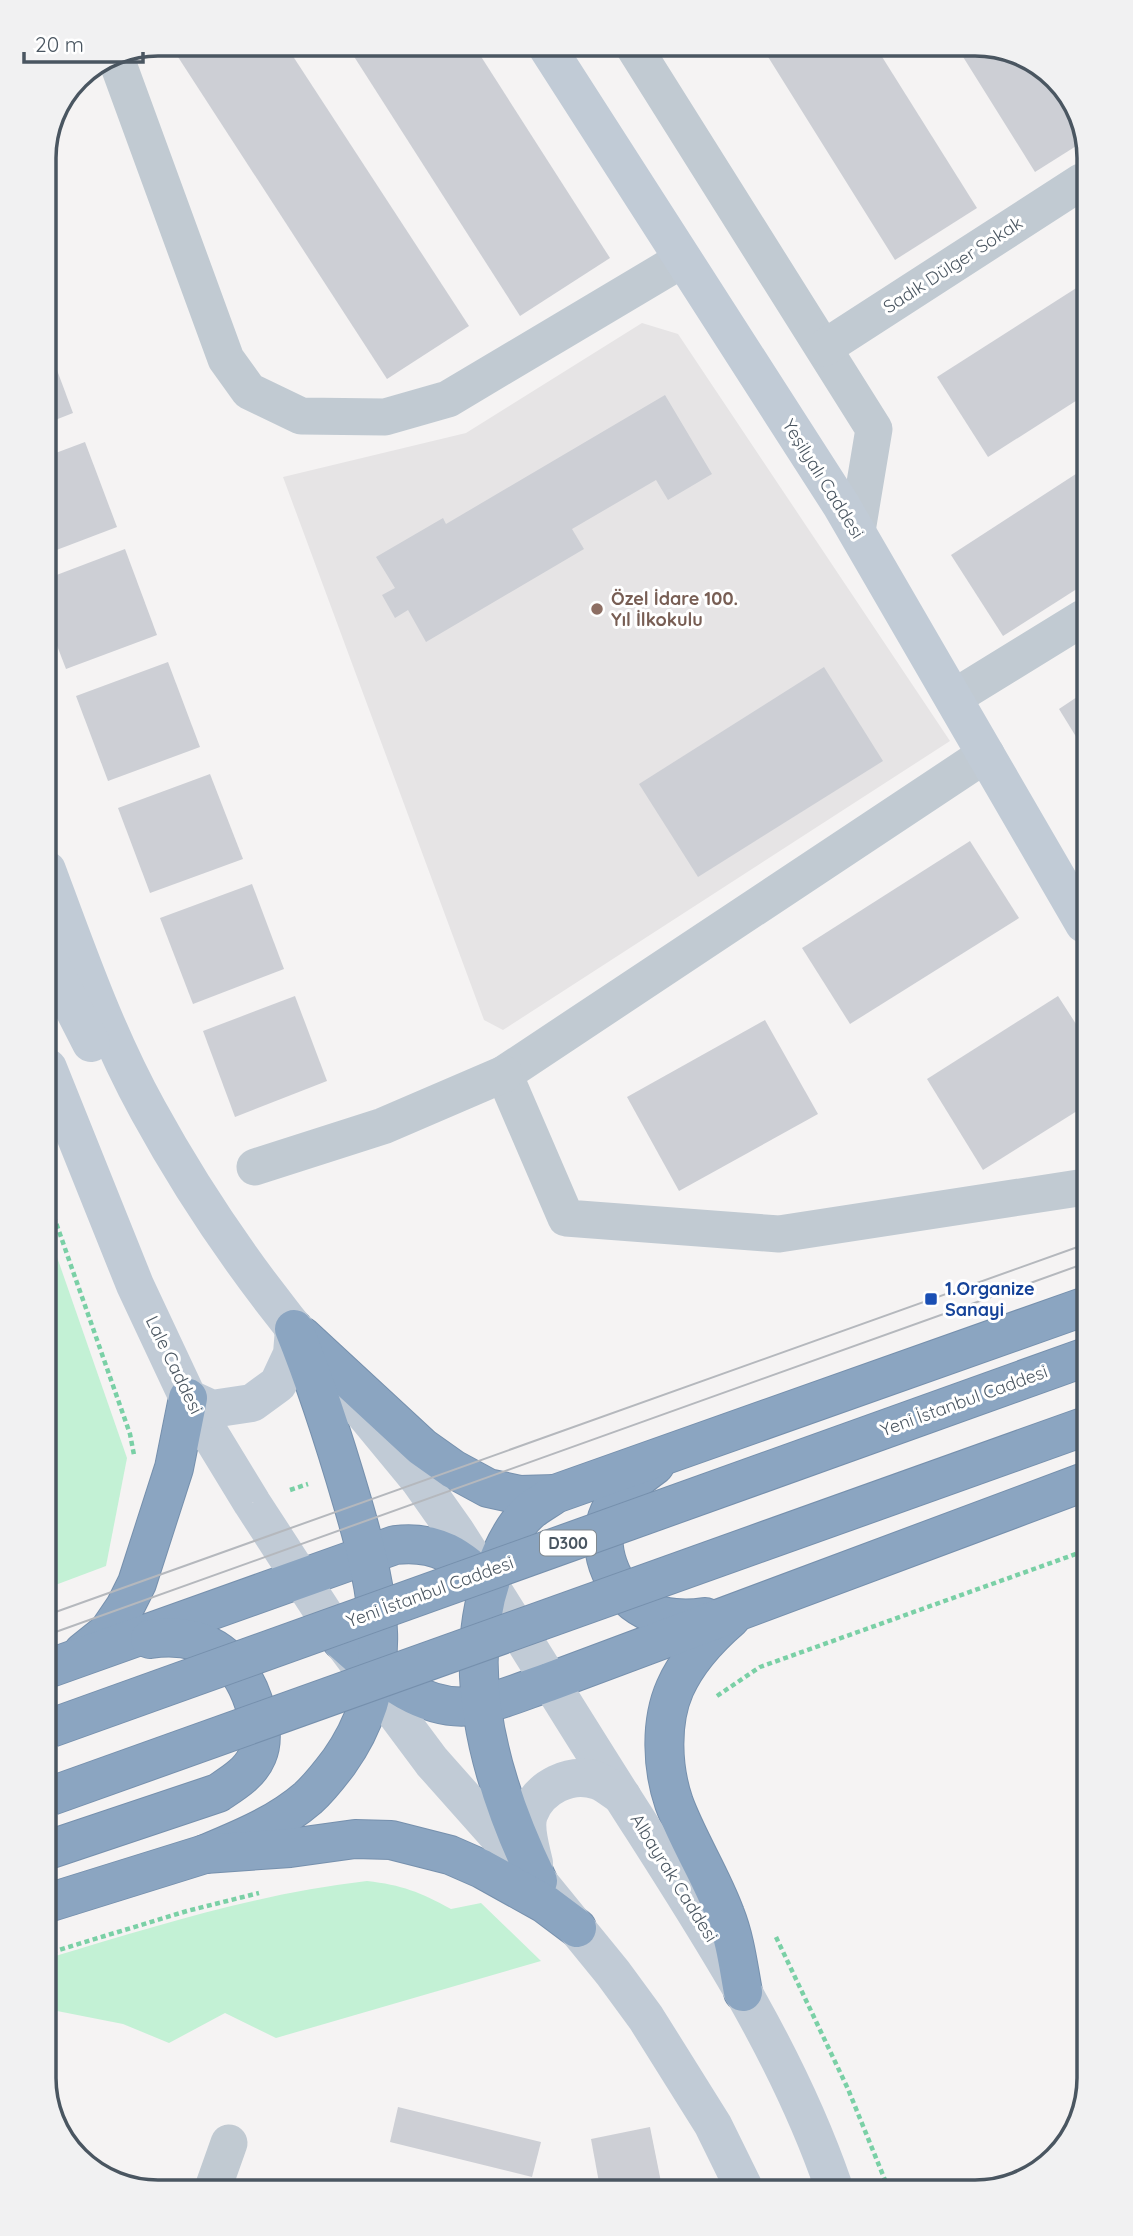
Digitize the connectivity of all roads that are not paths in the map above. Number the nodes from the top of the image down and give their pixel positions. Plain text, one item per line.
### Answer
1 (553, 56) edge
2 (640, 56) edge
3 (118, 64) edge
4 (1077, 185) edge
5 (683, 259) junction
6 (824, 348) junction
7 (857, 531) junction
8 (1077, 622) edge
9 (953, 698) junction
10 (986, 754) junction
11 (56, 894) edge
12 (1077, 911) edge
13 (56, 974) edge
14 (504, 1074) junction
15 (56, 1088) edge
16 (147, 1108) junction
17 (255, 1167) dead end
18 (1077, 1188) edge
19 (1077, 1309) edge
20 (294, 1329) junction
21 (1077, 1360) edge
22 (188, 1398) junction
23 (1077, 1429) edge
24 (677, 1450) junction
25 (1077, 1485) edge
26 (555, 1494) junction
27 (368, 1554) junction
28 (299, 1578) junction
29 (489, 1584) junction
30 (741, 1610) junction
31 (341, 1640) joint
32 (123, 1643) junction
33 (63, 1663) edge
34 (375, 1678) junction
35 (550, 1682) junction
36 (482, 1705) junction
37 (56, 1726) edge
38 (56, 1795) edge
39 (622, 1796) junction
40 (56, 1847) edge
41 (205, 1854) junction
42 (538, 1881) junction
43 (56, 1900) edge
44 (576, 1928) junction
45 (743, 1992) junction
46 (229, 2143) dead end
47 (216, 2180) edge
48 (740, 2180) edge
49 (831, 2180) edge

1 - 5 main road, Yeşilyalı Caddesi
2 - 6 street
3 - 5 street
4 - 6 street, Sadık Dülger Sokak
5 - 7 main road, Yeşilyalı Caddesi
6 - 7 street
7 - 9 main road, Yeşilyalı Caddesi
8 - 9 street
9 - 10 main road, Yeşilyalı Caddesi
10 - 12 main road, Yeşilyalı Caddesi
10 - 14 street
11 - 16 main road
13 - 16 main road
14 - 17 street
14 - 18 street
15 - 22 main road, Lale Caddesi
16 - 20 main road
19 - 24 highway
20 - 22 main road
20 - 26 highway
20 - 27 highway
20 - 29 main road, Albayrak Caddesi
21 - 37 highway, Yeni İstanbul Caddesi / D300, bridge
22 - 28 main road, Lale Caddesi
22 - 33 highway
23 - 38 highway, bridge
24 - 26 highway
24 - 30 highway
25 - 30 highway
26 - 29 highway
27 - 28 highway
27 - 29 highway
27 - 34 highway
28 - 31 main road, Lale Caddesi
28 - 32 highway
29 - 35 main road, Albayrak Caddesi
29 - 36 highway
30 - 35 highway
30 - 45 highway
31 - 34 highway
32 - 33 highway
32 - 40 highway
34 - 36 highway
34 - 41 highway
34 - 42 main road
35 - 36 highway
35 - 39 main road, Albayrak Caddesi
36 - 42 highway
39 - 42 main road
39 - 45 main road, Albayrak Caddesi
41 - 43 highway
41 - 44 highway
42 - 44 main road
44 - 48 main road
45 - 49 main road, Albayrak Caddesi
46 - 47 street

